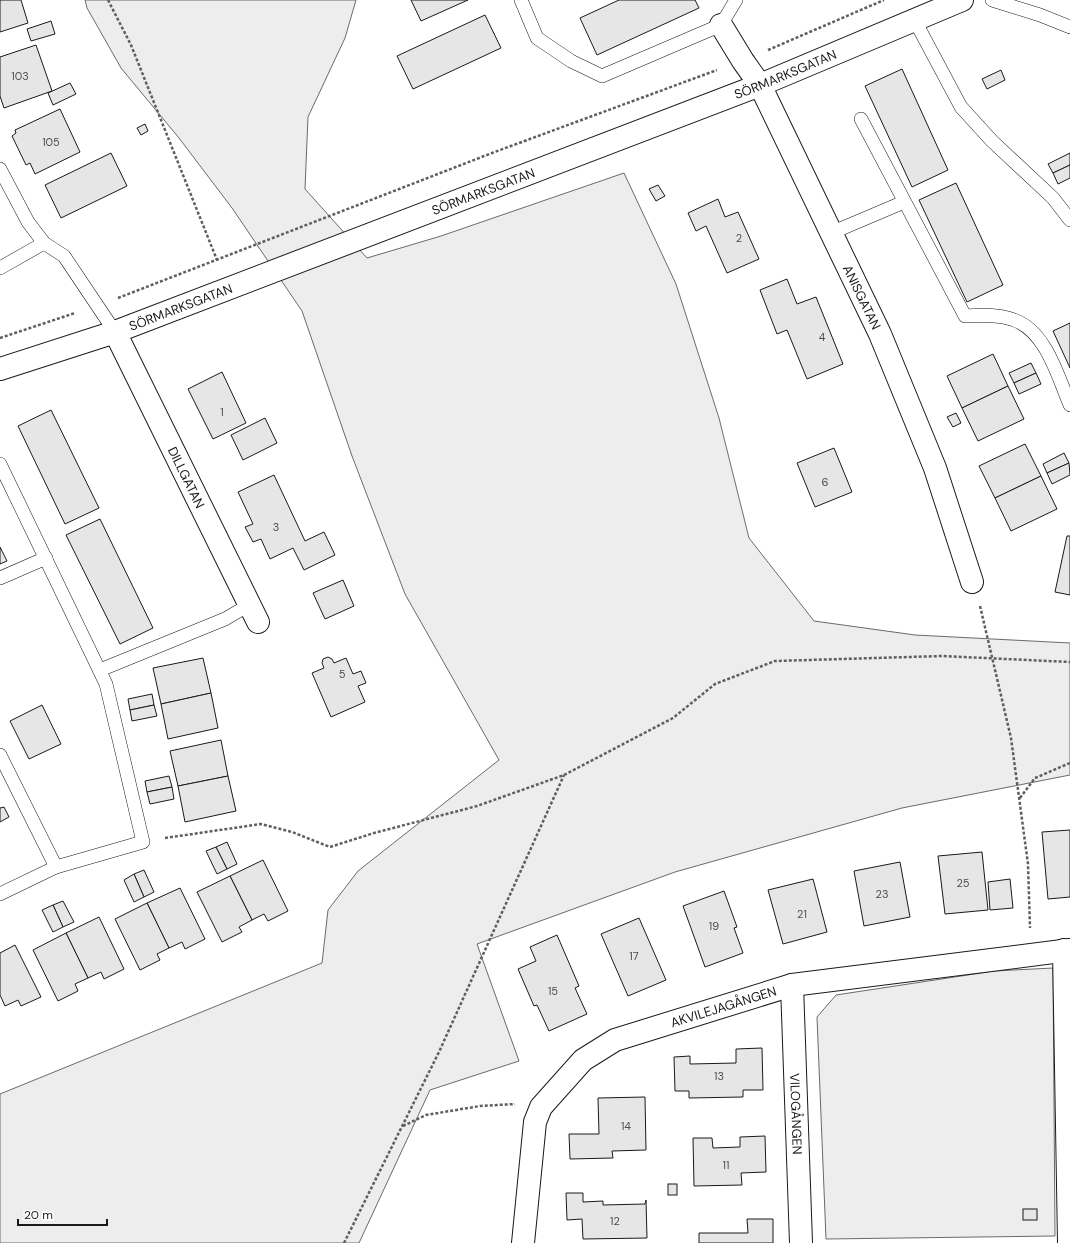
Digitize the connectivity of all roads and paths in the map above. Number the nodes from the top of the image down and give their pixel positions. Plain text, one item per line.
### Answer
1 (108, 0) edge
2 (521, 0) edge
3 (736, 0) edge
4 (884, 0) edge
5 (962, 0) edge
6 (992, 0) edge
7 (914, 19) junction
8 (721, 25) junction
9 (1070, 27) edge
10 (743, 61) junction
11 (760, 85) junction
12 (861, 119) dead end
13 (0, 169) edge
14 (904, 202) junction
15 (1070, 220) edge
16 (831, 233) junction
17 (44, 243) junction
18 (217, 260) junction
19 (0, 268) edge
20 (98, 306) junction
21 (115, 332) junction
22 (0, 338) edge
23 (0, 369) edge
24 (1070, 405) edge
25 (0, 464) edge
26 (46, 558) junction
27 (0, 578) edge
28 (972, 582) joint
29 (253, 614) joint
30 (992, 658) junction
31 (1070, 662) edge
32 (100, 670) junction
33 (0, 755) edge
34 (1070, 763) edge
35 (564, 775) junction
36 (1019, 799) junction
37 (144, 842) junction
38 (56, 867) junction
39 (0, 894) edge
40 (1067, 950) edge
41 (1030, 954) junction
42 (792, 985) junction
43 (541, 1107) junction
44 (402, 1126) junction
45 (344, 1243) edge
46 (523, 1243) edge
47 (801, 1243) edge
48 (1069, 1243) edge

1 - 18 path
2 - 8 lane
3 - 8 lane
4 - 10 path
5 - 7 street, SÖRMARKSGATAN
6 - 9 lane
7 - 11 street, SÖRMARKSGATAN
7 - 15 lane
8 - 10 street, ANISGATAN
10 - 11 street, ANISGATAN
10 - 18 path
11 - 16 street, ANISGATAN
11 - 21 street, SÖRMARKSGATAN
12 - 14 lane
13 - 17 lane
14 - 16 lane
14 - 24 lane
16 - 28 street, ANISGATAN
17 - 19 lane
17 - 20 lane
18 - 20 path
20 - 21 lane
20 - 22 path
21 - 23 street, SÖRMARKSGATAN
21 - 29 street, DILLGATAN
25 - 26 lane
26 - 27 lane
26 - 32 lane
28 - 30 path
29 - 32 lane
30 - 31 path
30 - 35 path
30 - 36 path
32 - 37 lane
33 - 38 lane
34 - 36 path
35 - 37 path
35 - 44 path
36 - 41 path
37 - 38 lane
38 - 39 lane
40 - 41 street, AKVILEJAGÅNGEN
40 - 48 street
41 - 42 street, AKVILEJAGÅNGEN
42 - 43 street, AKVILEJAGÅNGEN
42 - 47 street, VILOGÅNGEN
43 - 44 path
43 - 46 street, AKVILEJAGÅNGEN
44 - 45 path

